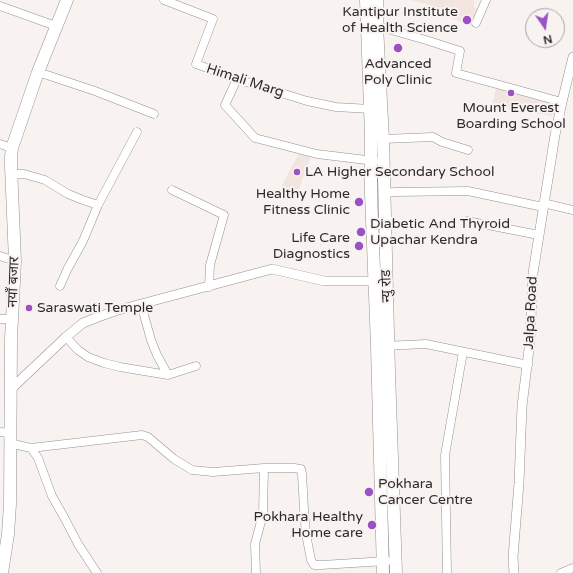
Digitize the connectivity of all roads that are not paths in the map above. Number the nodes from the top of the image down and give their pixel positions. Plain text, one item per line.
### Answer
1 (67, 0) edge
2 (164, 0) edge
3 (366, 0) edge
4 (377, 0) edge
5 (486, 0) edge
6 (0, 6) edge
7 (476, 23) dead end
8 (56, 26) junction
9 (377, 26) junction
10 (573, 57) edge
11 (38, 72) junction
12 (237, 79) junction
13 (562, 102) junction
14 (370, 109) junction
15 (154, 114) dead end
16 (136, 132) dead end
17 (382, 139) junction
18 (0, 144) edge
19 (12, 148) junction
20 (468, 150) dead end
21 (371, 161) junction
22 (383, 162) junction
23 (11, 174) junction
24 (172, 190) dead end
25 (384, 193) junction
26 (543, 205) junction
27 (98, 206) junction
28 (573, 210) edge
29 (467, 221) dead end
30 (539, 235) junction
31 (0, 256) edge
32 (15, 261) junction
33 (374, 281) junction
34 (386, 282) junction
35 (60, 286) dead end
36 (209, 287) junction
37 (141, 304) junction
38 (6, 319) edge
39 (66, 337) junction
40 (383, 346) junction
41 (463, 352) junction
42 (528, 365) junction
43 (196, 366) dead end
44 (168, 375) junction
45 (11, 389) junction
46 (7, 436) edge
47 (31, 448) junction
48 (264, 468) junction
49 (4, 533) edge
50 (387, 565) edge
51 (571, 571) edge
52 (2, 573) edge
53 (97, 573) edge
54 (256, 573) edge
55 (396, 573) edge
56 (447, 573) edge
57 (514, 573) edge
58 (561, 573) edge

1 - 8 main road, नयाँ बजार
2 - 12 street, Himali Marg
3 - 14 main road, न्यु रोड
4 - 9 main road, न्यु रोड
5 - 7 street
6 - 8 street
8 - 11 main road, नयाँ बजार
9 - 13 street
9 - 17 main road, न्यु रोड
10 - 13 street, Jalpa Road
11 - 15 street
11 - 19 main road, नयाँ बजार
12 - 14 street, Himali Marg
12 - 21 street
13 - 26 street, Jalpa Road
14 - 21 main road, न्यु रोड
16 - 27 street
17 - 20 street
17 - 22 main road, न्यु रोड
18 - 19 street
19 - 23 main road, नयाँ बजार
21 - 22 street
21 - 33 main road, न्यु रोड
22 - 25 main road, न्यु रोड
23 - 27 street
23 - 32 main road, नयाँ बजार
24 - 36 street
25 - 26 street
25 - 34 main road, न्यु रोड
26 - 28 street
26 - 30 street, Jalpa Road
27 - 35 street
29 - 30 street
30 - 42 street, Jalpa Road
31 - 32 street
32 - 38 main road, नयाँ बजार
33 - 34 street
33 - 36 street
33 - 40 main road, न्यु रोड
34 - 40 main road, न्यु रोड
36 - 37 street
37 - 39 street
37 - 44 street
38 - 45 main road, नयाँ बजार
39 - 44 street
39 - 45 street
40 - 41 street
40 - 50 main road, न्यु रोड
41 - 42 street
41 - 56 street
42 - 57 street, Jalpa Road
43 - 44 street
45 - 46 main road, नयाँ बजार
46 - 47 street
46 - 49 main road, नयाँ बजार
47 - 48 street
47 - 53 street
48 - 50 street
48 - 54 street
49 - 52 main road, नयाँ बजार
50 - 55 main road, न्यु रोड
51 - 58 street

